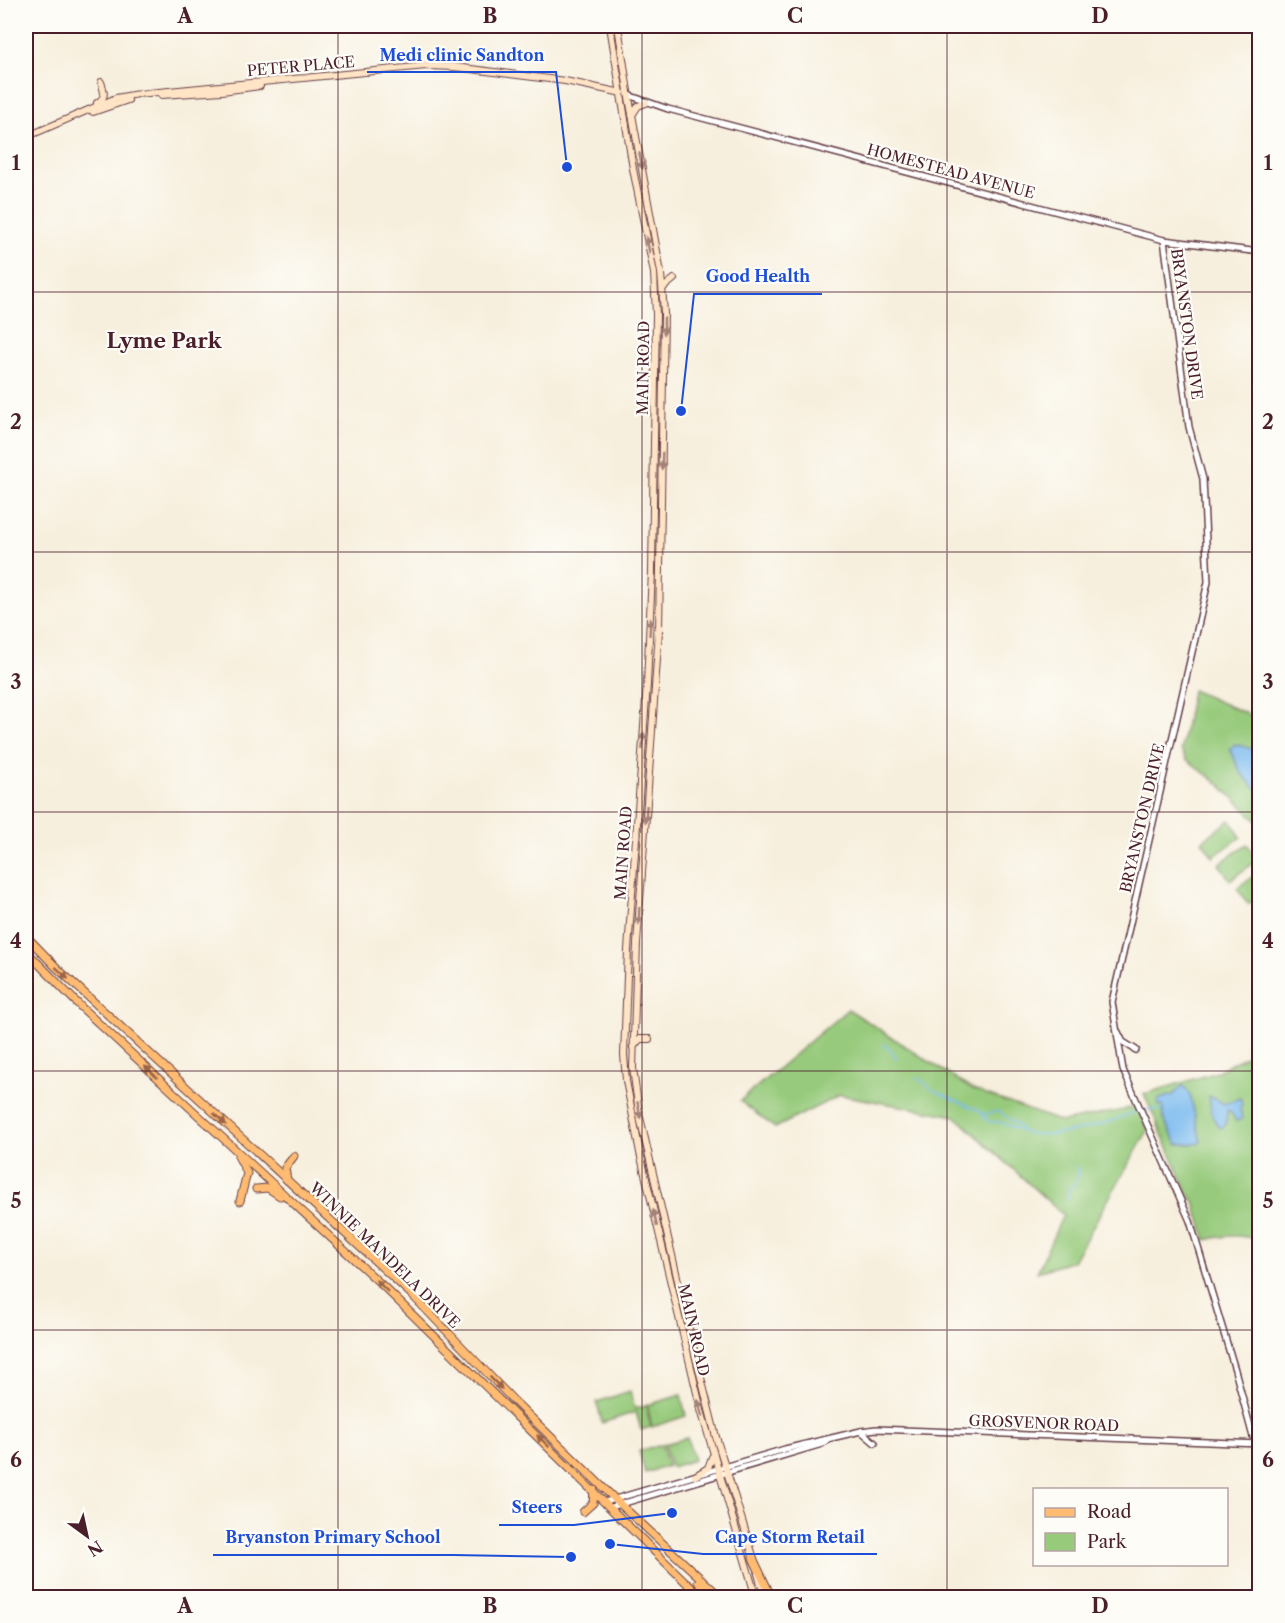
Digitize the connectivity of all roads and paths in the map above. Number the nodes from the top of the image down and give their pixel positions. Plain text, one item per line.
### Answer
1 (610, 26) edge
2 (618, 26) edge
3 (617, 72) junction
4 (101, 82) dead end
5 (202, 87) junction
6 (602, 87) junction
7 (231, 90) junction
8 (625, 96) junction
9 (646, 103) junction
10 (81, 112) junction
11 (632, 115) junction
12 (26, 138) edge
13 (1164, 240) junction
14 (1260, 252) edge
15 (674, 279) dead end
16 (663, 289) junction
17 (26, 936) edge
18 (26, 951) edge
19 (1115, 1028) junction
20 (649, 1039) dead end
21 (633, 1047) junction
22 (1136, 1050) dead end
23 (235, 1152) junction
24 (294, 1156) dead end
25 (288, 1181) junction
26 (256, 1189) dead end
27 (240, 1201) dead end
28 (292, 1203) junction
29 (861, 1431) junction
30 (875, 1443) dead end
31 (1258, 1445) edge
32 (712, 1454) junction
33 (1260, 1463) edge
34 (726, 1469) junction
35 (718, 1472) junction
36 (695, 1476) junction
37 (594, 1490) junction
38 (617, 1501) junction
39 (608, 1505) junction
40 (582, 1512) dead end
41 (674, 1554) junction
42 (753, 1558) junction
43 (702, 1598) edge
44 (713, 1598) edge
45 (722, 1598) edge
46 (756, 1598) edge
47 (765, 1598) edge
48 (772, 1598) edge

1 - 3 main road
2 - 8 main road
3 - 6 main road
3 - 8 main road
4 - 10 main road
5 - 6 main road, PETER PLACE
5 - 7 main road
5 - 10 main road, PETER PLACE
6 - 8 main road, PETER PLACE
7 - 8 main road, PETER PLACE
7 - 12 main road, PETER PLACE
8 - 9 street, HOMESTEAD AVENUE
8 - 11 main road, MAIN ROAD
32 -> 8 main road, MAIN ROAD
9 - 11 main road
9 - 13 street, HOMESTEAD AVENUE
10 - 12 main road, PETER PLACE
11 -> 16 main road, MAIN ROAD
13 - 14 street, HOMESTEAD AVENUE
13 - 19 street, BRYANSTON DRIVE
15 - 16 main road
16 -> 21 main road, MAIN ROAD
17 -> 25 main road, WINNIE MANDELA DRIVE
23 -> 18 main road, WINNIE MANDELA DRIVE
19 - 22 street
19 - 31 street, BRYANSTON DRIVE
20 - 21 main road
21 -> 34 main road, MAIN ROAD
23 - 27 main road
23 - 28 main road, WINNIE MANDELA DRIVE
24 - 25 main road
25 -> 38 main road, WINNIE MANDELA DRIVE
26 - 28 main road
37 -> 28 main road, WINNIE MANDELA DRIVE
29 - 30 street
29 - 31 street, GROSVENOR ROAD
29 - 34 street, GROSVENOR ROAD
31 - 33 street, BRYANSTON DRIVE
32 - 35 main road, MAIN ROAD
32 - 36 main road
34 - 35 street, GROSVENOR ROAD
34 - 42 main road, MAIN ROAD
35 - 36 street, GROSVENOR ROAD
35 - 38 street, GROSVENOR ROAD
35 - 46 main road, MAIN ROAD
36 - 38 street, GROSVENOR ROAD
37 - 39 main road, WINNIE MANDELA DRIVE
37 - 40 main road
38 - 39 street, GROSVENOR ROAD
38 - 41 main road, WINNIE MANDELA DRIVE
39 - 43 main road, WINNIE MANDELA DRIVE
41 - 44 main road
41 - 45 main road, WINNIE MANDELA DRIVE
42 - 47 main road, MAIN ROAD
42 - 48 main road

